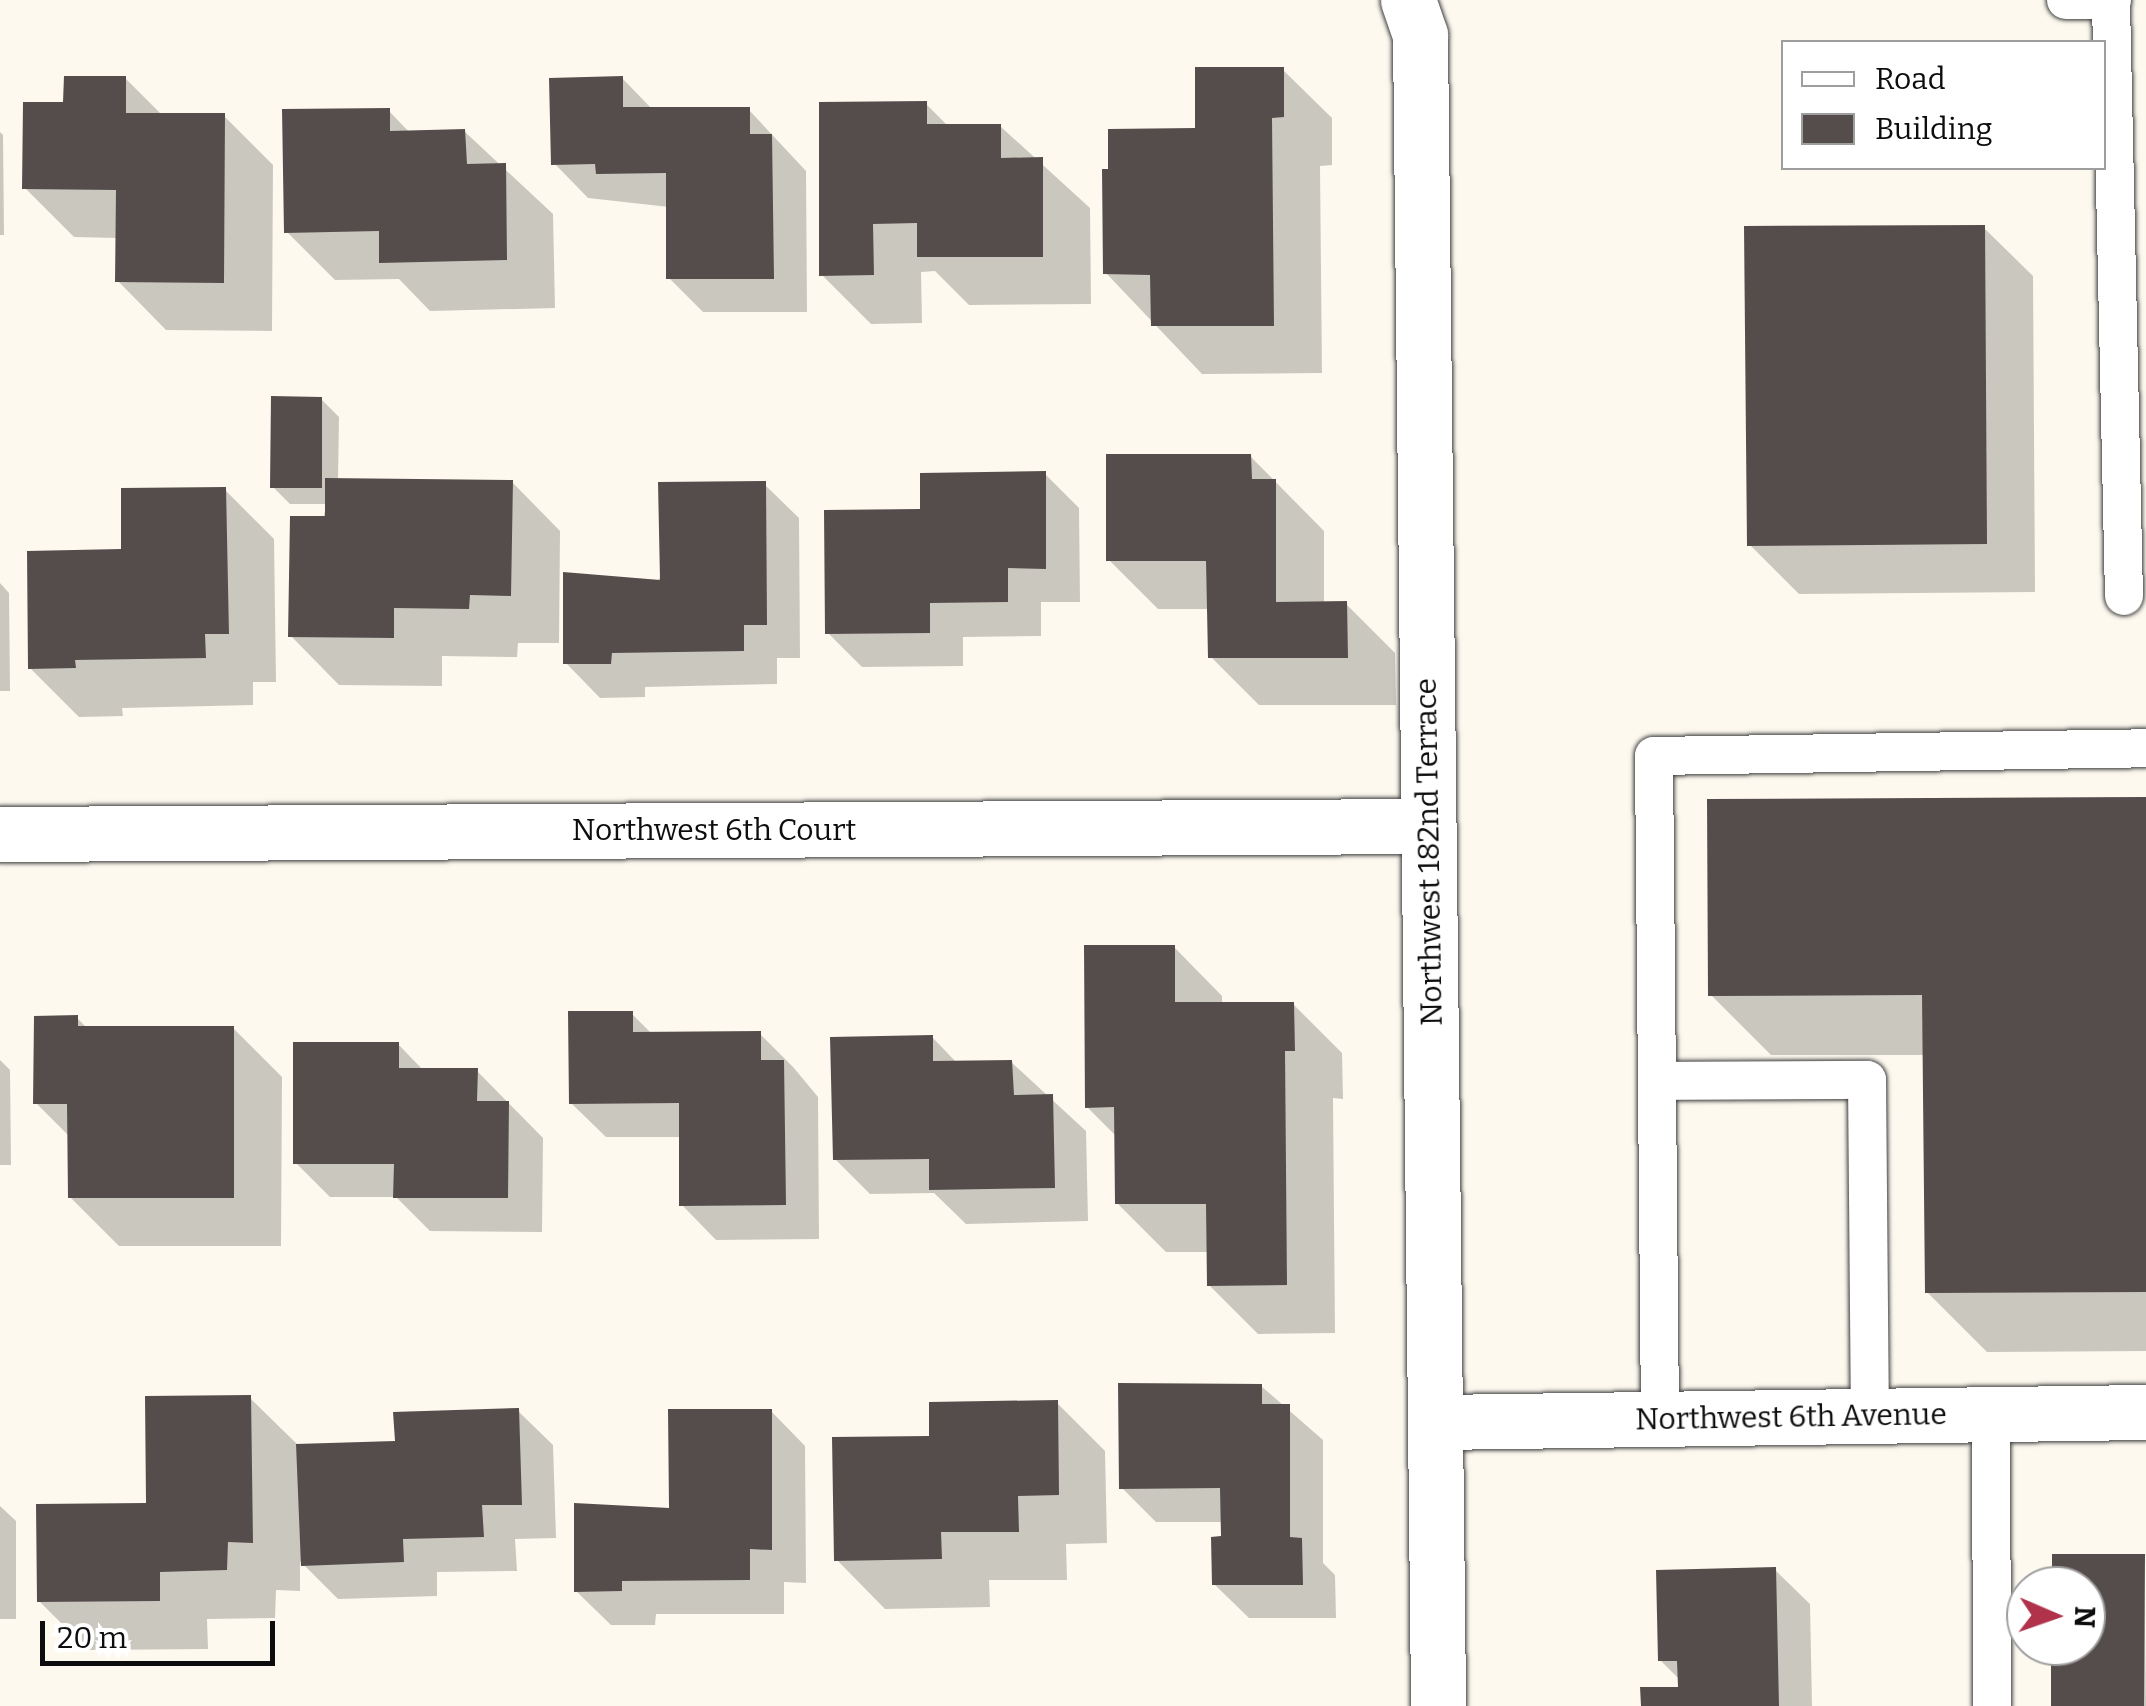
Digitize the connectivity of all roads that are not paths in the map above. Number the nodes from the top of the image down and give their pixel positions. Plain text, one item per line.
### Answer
1 (1408, 0) edge
2 (2066, 0) edge
3 (2112, 1) edge
4 (2124, 596) dead end
5 (2146, 748) edge
6 (1428, 826) junction
7 (0, 834) edge
8 (1657, 1081) junction
9 (2146, 1412) edge
10 (1990, 1414) junction
11 (1870, 1416) junction
12 (1660, 1419) junction
13 (1437, 1422) junction
14 (1438, 1706) edge
15 (1992, 1706) edge

1 - 6 street, Northwest 182nd Terrace
2 - 3 lane
3 - 4 lane
5 - 8 lane
6 - 7 street, Northwest 6th Court
6 - 13 street, Northwest 182nd Terrace
8 - 11 lane
8 - 12 lane
9 - 10 street, Northwest 6th Avenue
10 - 11 street, Northwest 6th Avenue
10 - 15 lane
11 - 12 street, Northwest 6th Avenue
12 - 13 street, Northwest 6th Avenue
13 - 14 street, Northwest 182nd Terrace

